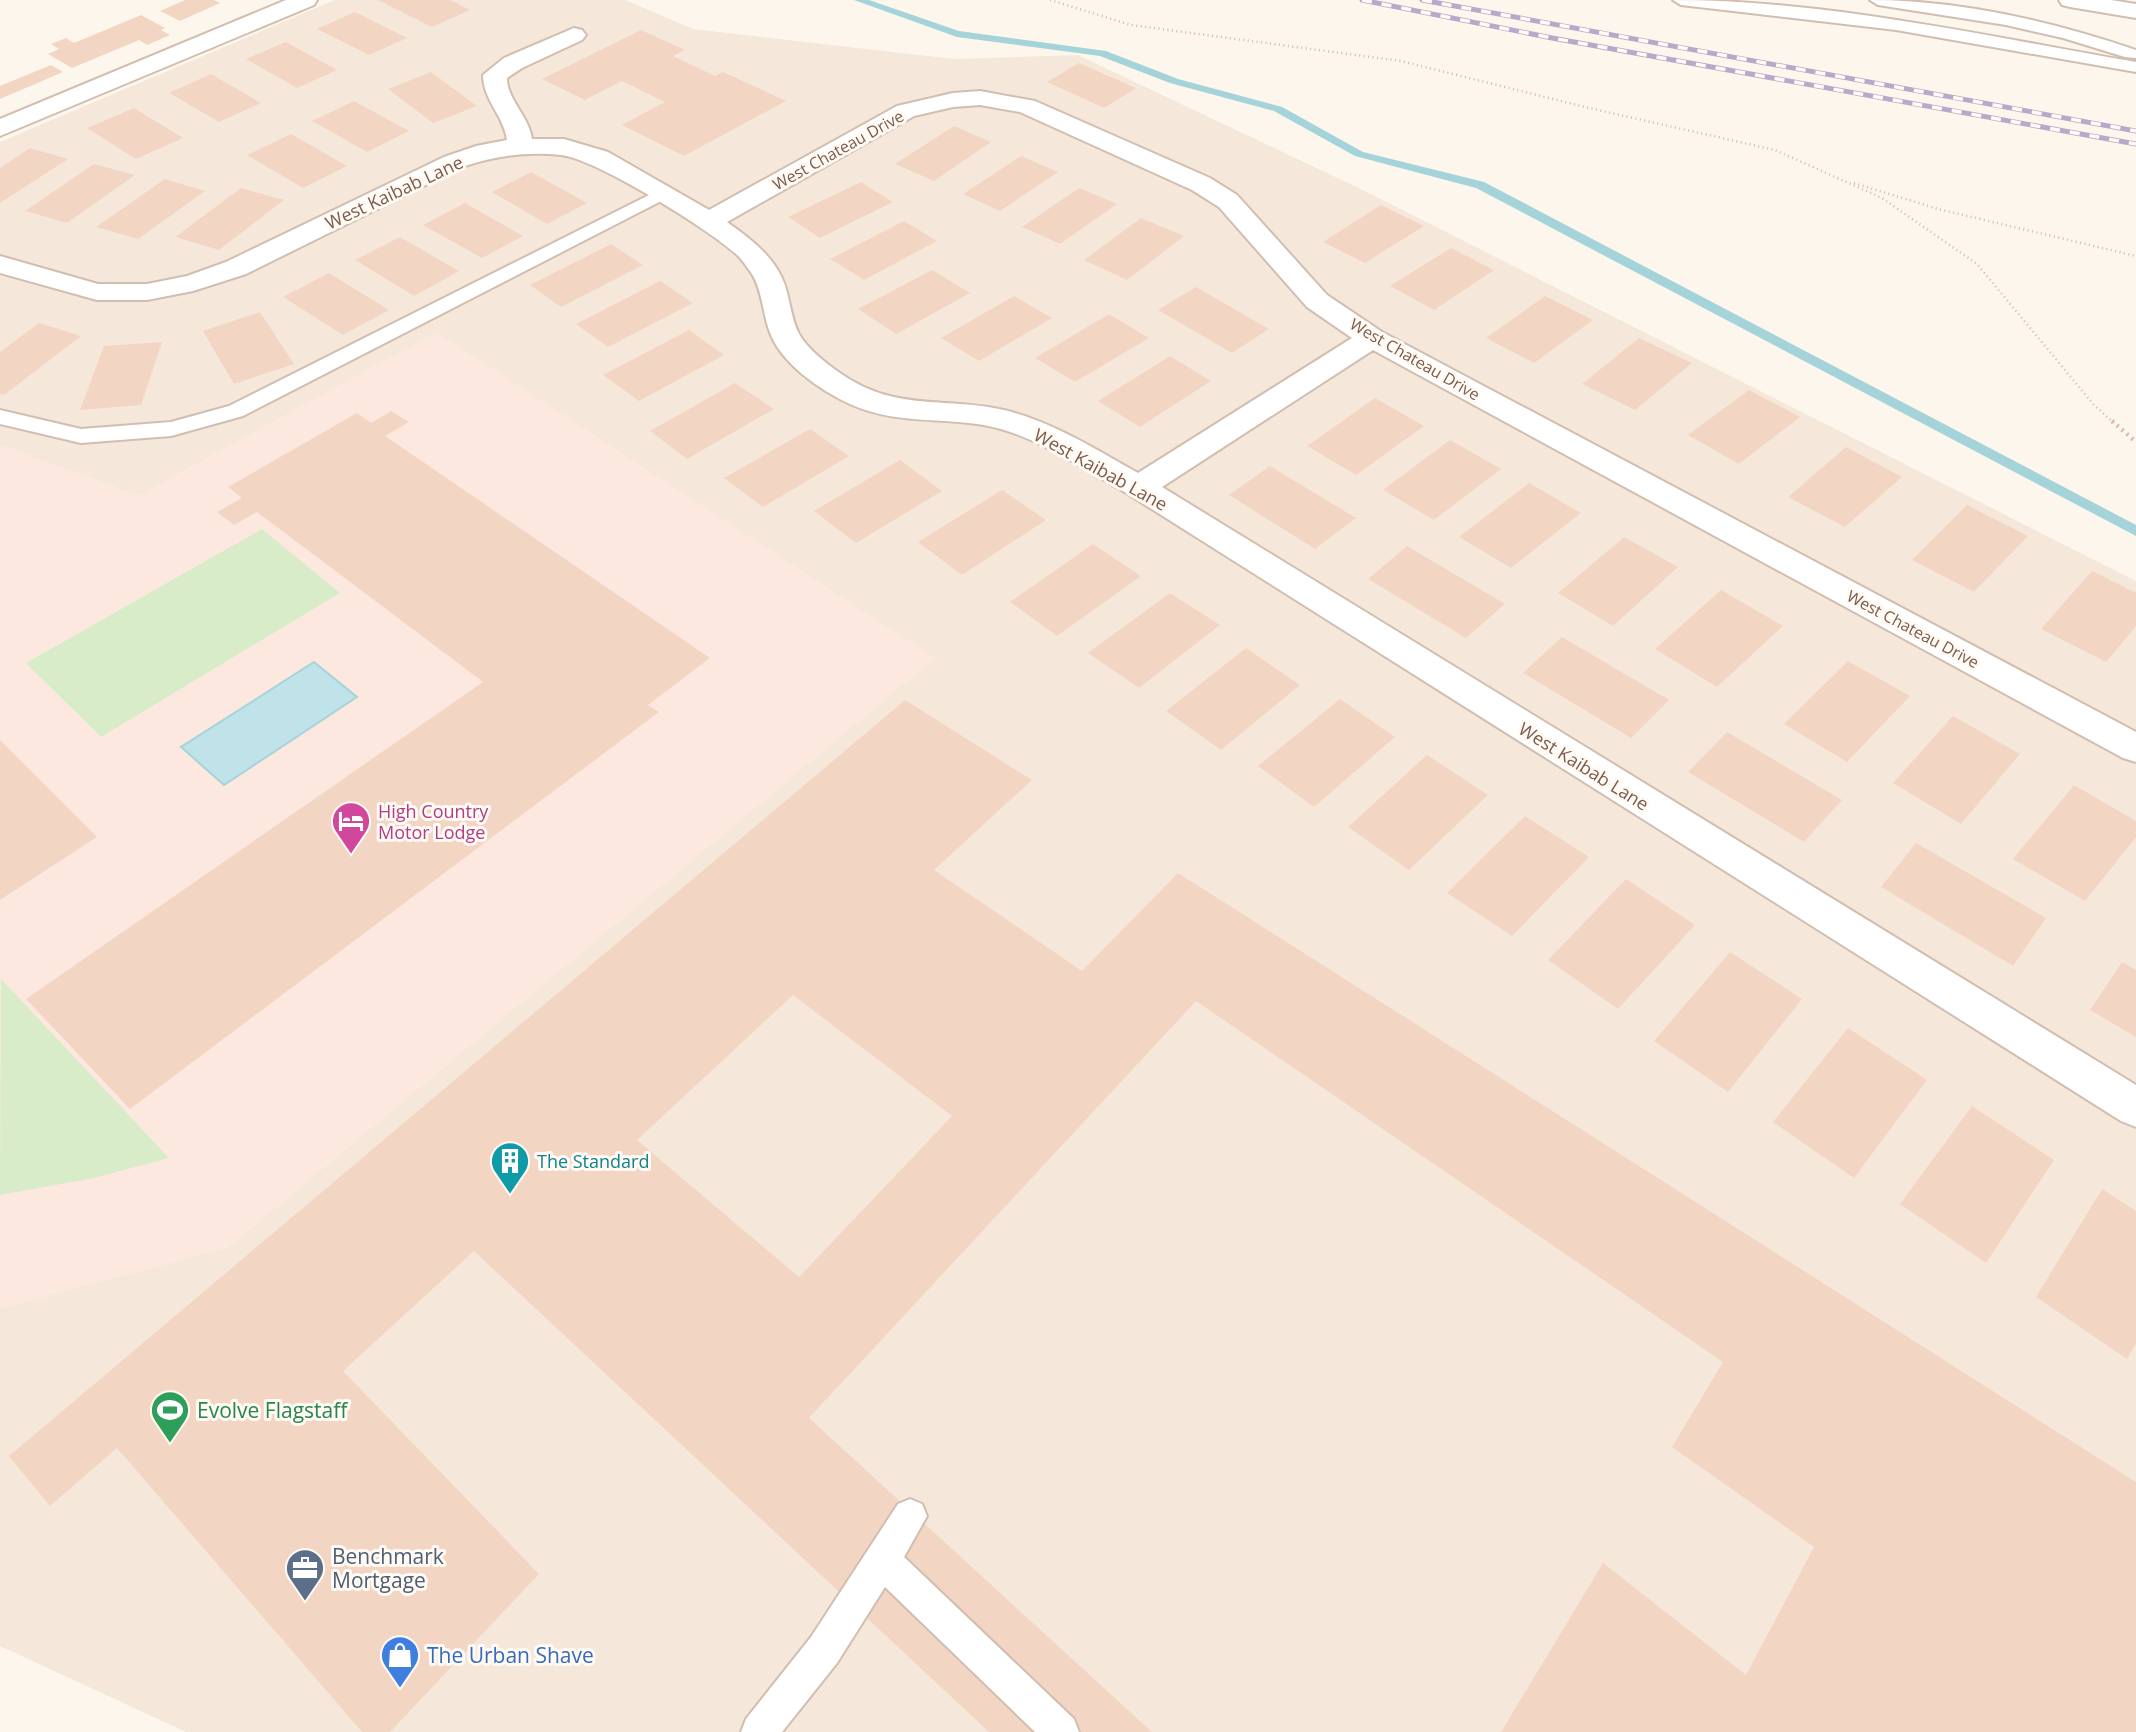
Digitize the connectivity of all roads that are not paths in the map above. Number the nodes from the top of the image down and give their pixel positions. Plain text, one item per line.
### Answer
1 (306, 0) edge
2 (1681, 0) edge
3 (1878, 0) edge
4 (2070, 0) edge
5 (2136, 11) edge
6 (574, 35) dead end
7 (2136, 55) edge
8 (2136, 67) edge
9 (0, 128) edge
10 (520, 146) junction
11 (661, 194) junction
12 (709, 221) junction
13 (0, 264) edge
14 (1372, 338) junction
15 (0, 417) edge
16 (1139, 487) junction
17 (2136, 748) edge
18 (2136, 1108) edge
19 (910, 1516) dead end
20 (882, 1560) junction
21 (760, 1732) edge
22 (1061, 1732) edge

1 - 9 street
2 - 8 lane
3 - 7 lane
4 - 5 street
6 - 10 street
10 - 11 street, West Kaibab Lane
10 - 13 street, West Kaibab Lane
11 - 12 street, West Kaibab Lane
11 - 15 lane
12 - 14 street, West Chateau Drive
12 - 16 street, West Kaibab Lane
14 - 16 street
14 - 17 street, West Chateau Drive
16 - 18 street, West Kaibab Lane
19 - 20 lane
20 - 21 lane
20 - 22 lane

